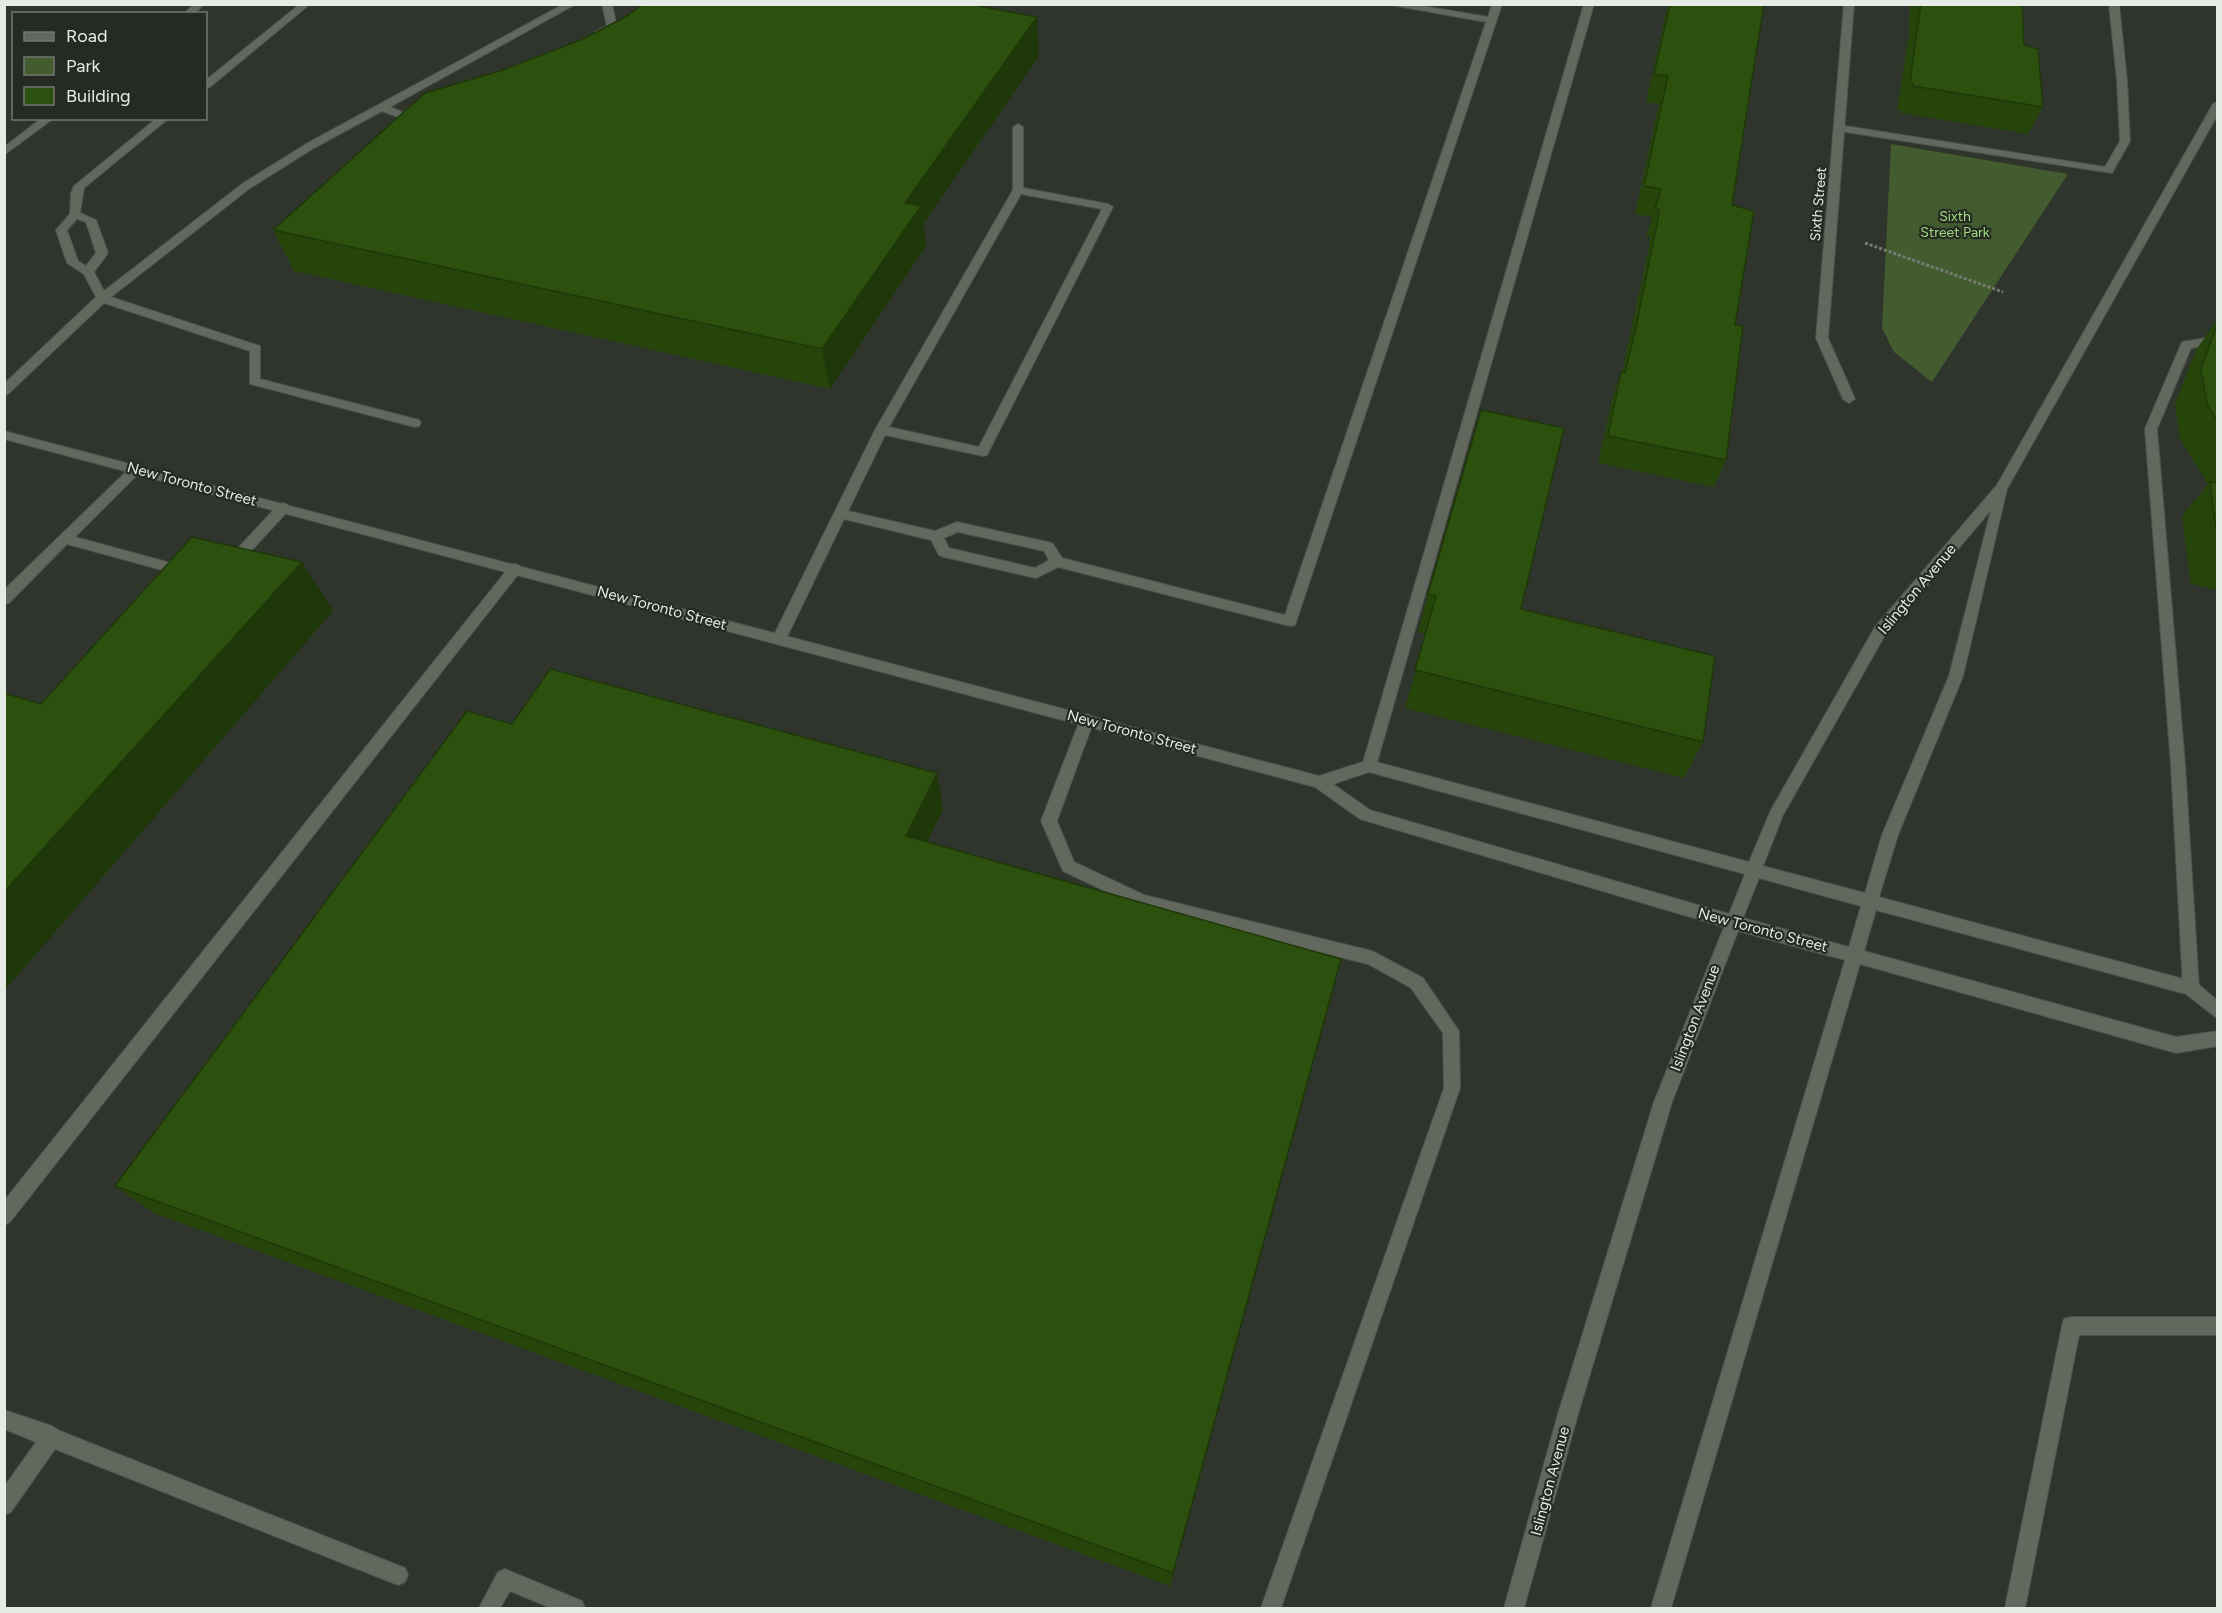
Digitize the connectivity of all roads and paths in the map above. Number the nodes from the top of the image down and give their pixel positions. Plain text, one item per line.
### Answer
1 (306, 4) edge
2 (572, 4) edge
3 (607, 4) edge
4 (1390, 4) edge
5 (1497, 4) edge
6 (1589, 4) edge
7 (1849, 4) edge
8 (2114, 4) edge
9 (1492, 20) junction
10 (591, 38) edge
11 (207, 84) edge
12 (2217, 104) edge
13 (381, 107) junction
14 (433, 118) edge
15 (46, 120) edge
16 (162, 120) edge
17 (1018, 127) dead end
18 (1839, 128) junction
19 (4, 152) edge
20 (1018, 190) junction
21 (75, 215) junction
22 (1831, 231) junction
23 (88, 272) junction
24 (2002, 291) dead end
25 (102, 298) junction
26 (2217, 340) edge
27 (4, 391) edge
28 (1849, 399) dead end
29 (415, 423) dead end
30 (882, 430) junction
31 (4, 435) edge
32 (136, 469) junction
33 (2002, 488) junction
34 (283, 508) junction
35 (842, 514) junction
36 (936, 536) junction
37 (65, 539) junction
38 (1057, 562) junction
39 (515, 569) junction
40 (224, 573) edge
41 (195, 574) edge
42 (4, 599) edge
43 (779, 639) junction
44 (1087, 720) junction
45 (1369, 766) junction
46 (1319, 782) junction
47 (1753, 870) junction
48 (1870, 902) junction
49 (1733, 922) junction
50 (1854, 955) junction
51 (2191, 988) junction
52 (2217, 1012) edge
53 (2217, 1038) edge
54 (4, 1216) edge
55 (2217, 1326) edge
56 (4, 1419) edge
57 (52, 1436) junction
58 (4, 1505) edge
59 (398, 1575) dead end
60 (489, 1608) edge
61 (575, 1608) edge
62 (1271, 1608) edge
63 (1514, 1608) edge
64 (1661, 1608) edge
65 (2015, 1608) edge

1 - 11 street
2 - 13 street
3 - 10 street
4 - 9 street
5 - 9 street
6 - 45 street
7 - 18 street, Sixth Street
8 - 18 street
9 - 38 street
12 - 33 street, Islington Avenue
13 - 14 street
13 - 25 street
15 - 19 street
16 - 21 street
17 - 20 street
18 - 22 street, Sixth Street
20 - 30 street
20 - 30 street
21 - 23 street
21 - 23 street
22 - 24 path
22 - 28 street, Sixth Street
23 - 25 street
25 - 27 street
25 - 29 street
26 - 51 street
30 - 35 street
31 - 32 street, New Toronto Street
32 - 34 street, New Toronto Street
32 - 37 street
33 - 47 street, Islington Avenue
33 - 48 street, Islington Avenue
34 - 39 street, New Toronto Street
34 - 40 street
35 - 36 street
35 - 43 street
36 - 38 street
36 - 38 street
37 - 41 street
37 - 42 street
39 - 43 street, New Toronto Street
39 - 54 street
43 - 44 street, New Toronto Street
44 - 46 street, New Toronto Street
44 - 62 street
45 - 46 street
45 - 47 street
46 - 49 street, New Toronto Street
47 - 48 street
47 - 49 street, Islington Avenue
48 - 50 street, Islington Avenue
48 - 51 street
49 - 50 street, New Toronto Street
49 - 63 street, Islington Avenue
50 - 53 street, New Toronto Street
50 - 64 street, Islington Avenue
51 - 52 street
55 - 65 street
56 - 57 street
57 - 58 street
57 - 59 street
60 - 61 street

